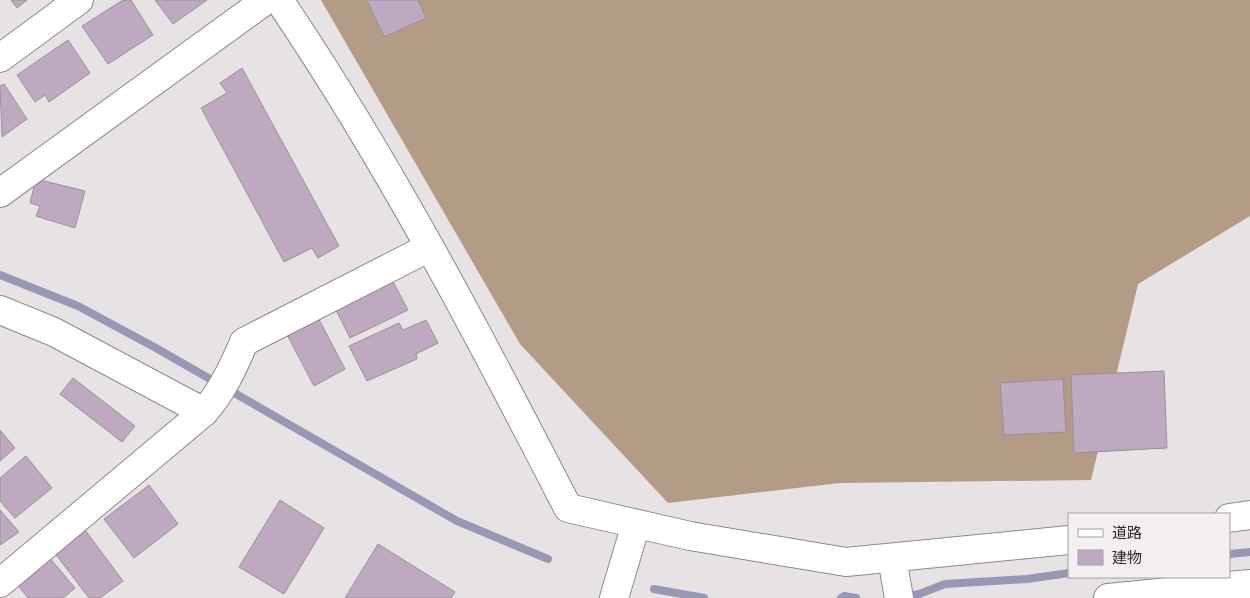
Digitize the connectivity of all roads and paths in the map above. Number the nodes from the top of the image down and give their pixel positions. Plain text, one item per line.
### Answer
1 (79, 0) edge
2 (266, 0) edge
3 (279, 0) edge
4 (0, 58) edge
5 (0, 193) edge
6 (428, 248) junction
7 (0, 310) edge
8 (209, 407) junction
9 (1250, 516) edge
10 (1230, 518) edge
11 (636, 524) junction
12 (1068, 540) edge
13 (896, 579) edge
14 (0, 583) edge
15 (1250, 584) edge
16 (614, 598) edge
17 (1108, 598) edge

1 - 4 street
2 - 5 street
3 - 6 street
6 - 8 street
6 - 11 street
7 - 8 street
8 - 14 street
9 - 10 street
11 - 13 street
11 - 16 street
12 - 13 street
15 - 17 street

